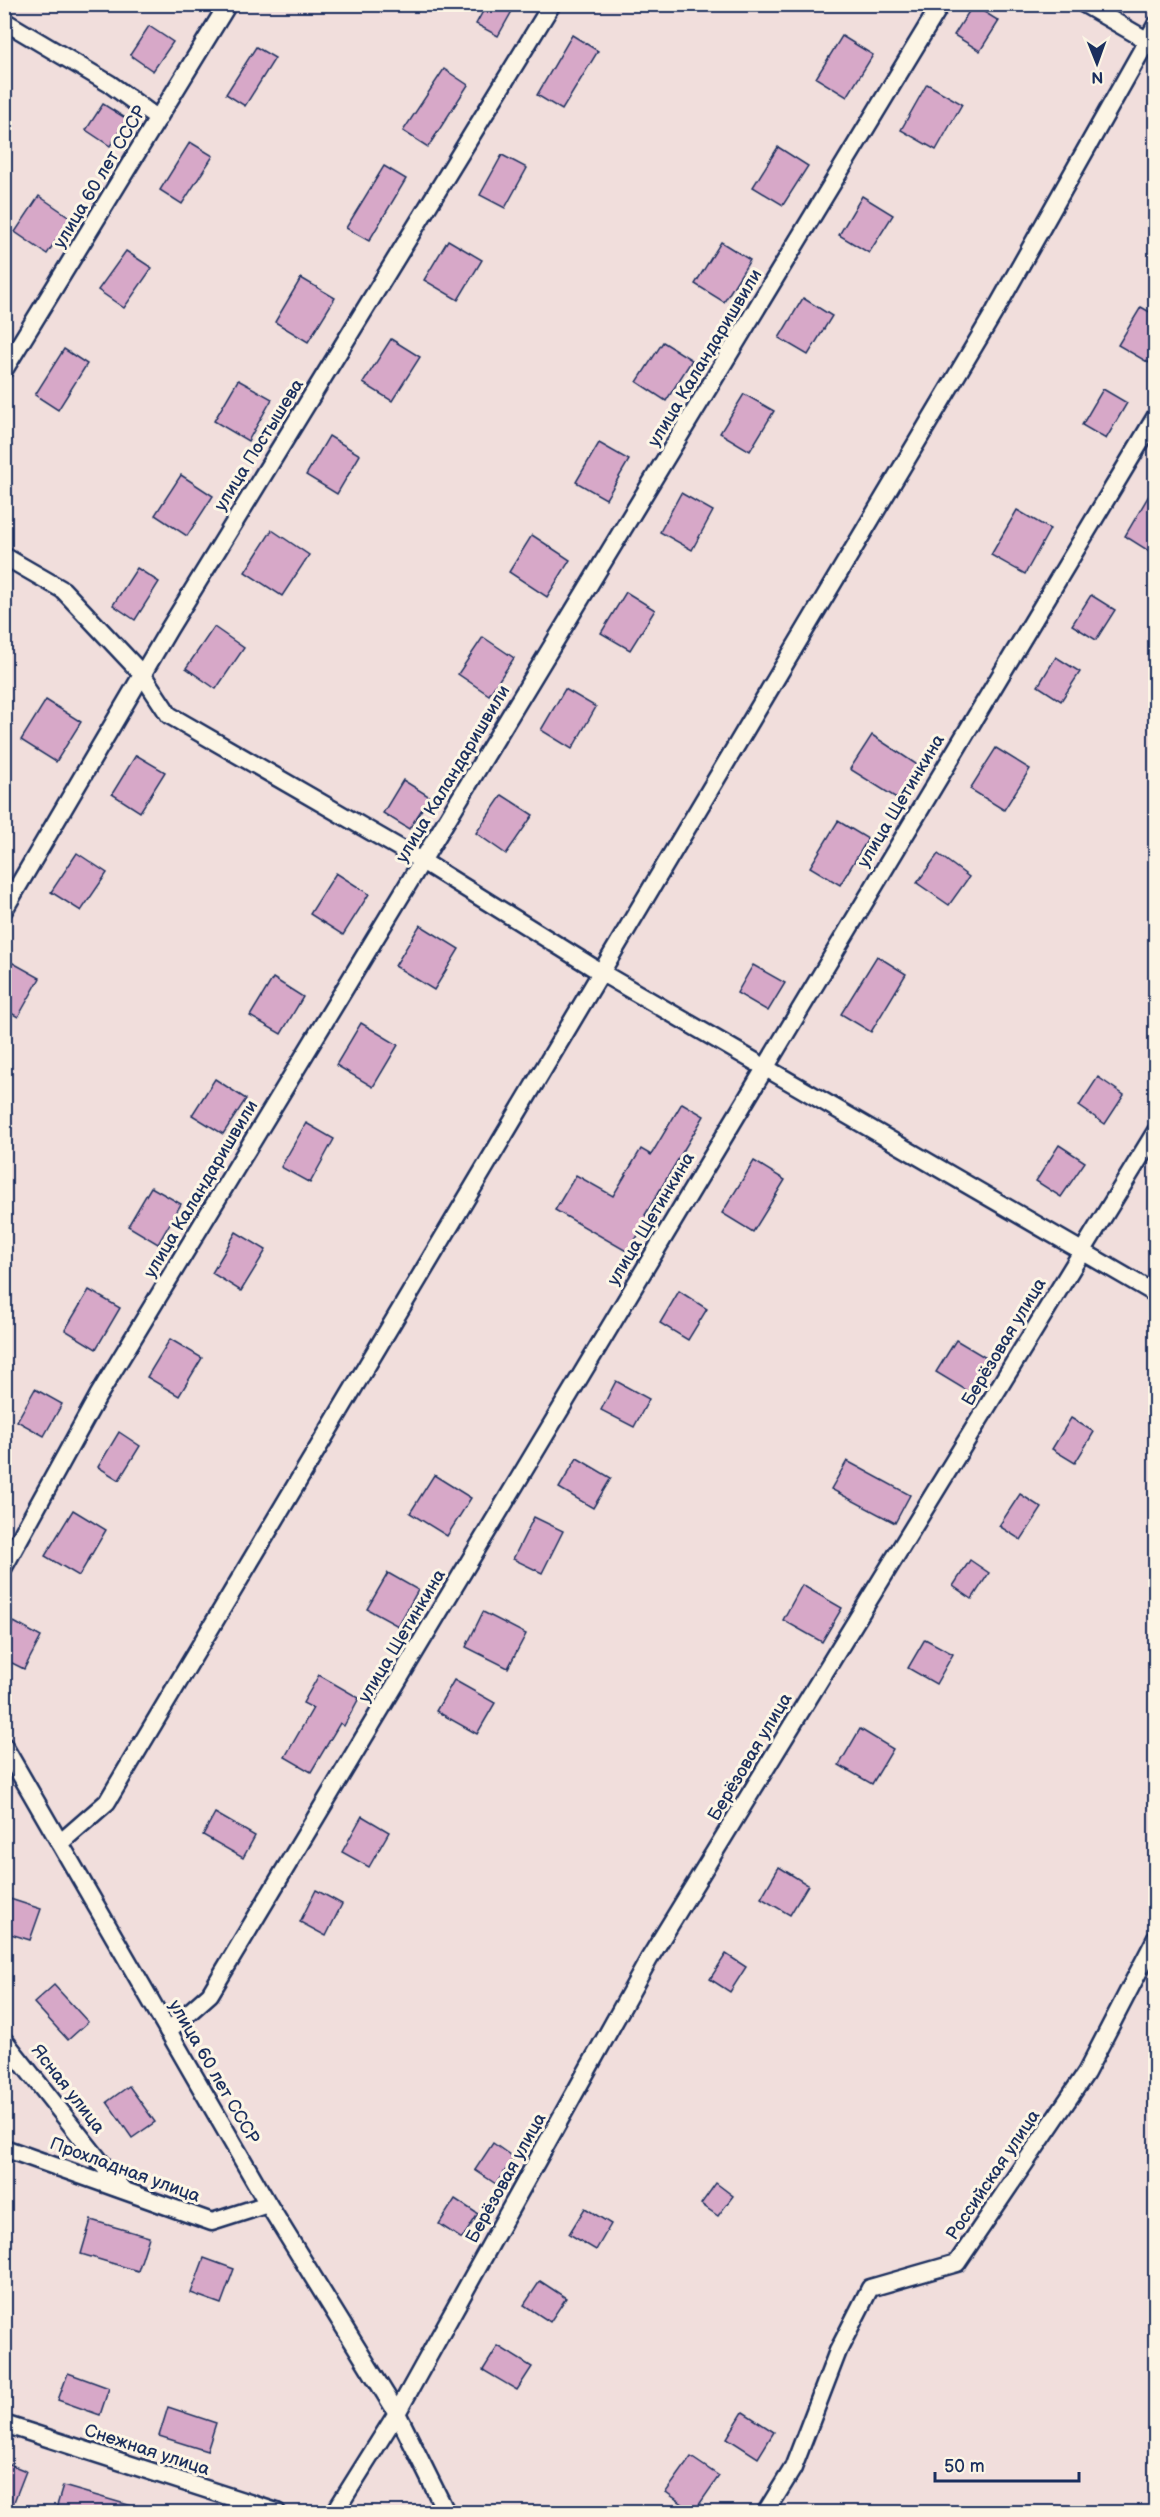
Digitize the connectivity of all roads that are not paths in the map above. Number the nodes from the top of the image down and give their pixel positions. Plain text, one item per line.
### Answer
1 (228, 4) edge
2 (552, 4) edge
3 (941, 4) edge
4 (1084, 4) edge
5 (4, 21) edge
6 (1155, 25) edge
7 (1151, 43) edge
8 (159, 119) junction
9 (4, 370) edge
10 (1155, 416) edge
11 (4, 556) edge
12 (142, 674) junction
13 (422, 861) junction
14 (4, 910) edge
15 (602, 973) junction
16 (765, 1067) junction
17 (1155, 1131) edge
18 (1082, 1251) junction
19 (1155, 1294) edge
20 (4, 1567) edge
21 (4, 1746) edge
22 (60, 1843) junction
23 (1155, 1938) edge
24 (168, 2031) junction
25 (4, 2040) edge
26 (4, 2148) edge
27 (123, 2190) junction
28 (268, 2204) junction
29 (397, 2413) junction
30 (4, 2424) edge
31 (277, 2512) edge
32 (335, 2512) edge
33 (446, 2512) edge
34 (766, 2512) edge

1 - 8 street, улица 60 лет СССР
2 - 12 street, улица Постышева
3 - 13 street, улица Каландаришвили
4 - 7 street
5 - 8 street
6 - 7 street
7 - 15 street
8 - 9 street, улица 60 лет СССР
10 - 16 street, улица Щетинкина
11 - 12 street
12 - 13 street
12 - 14 street, улица Постышева
13 - 15 street
13 - 20 street, улица Каландаришвили
15 - 16 street
15 - 22 street
16 - 18 street
16 - 24 street, улица Щетинкина
17 - 18 street, Берёзовая улица
18 - 19 street
18 - 29 street, Берёзовая улица
21 - 22 street, улица 60 лет СССР
22 - 24 street, улица 60 лет СССР
23 - 34 street, Российская улица
24 - 28 street, улица 60 лет СССР
25 - 27 street, Ясная улица
26 - 27 street, Прохладная улица
27 - 28 street, Прохладная улица
28 - 29 street, улица 60 лет СССР
29 - 32 street
29 - 33 street, улица 60 лет СССР
30 - 31 street, Снежная улица

